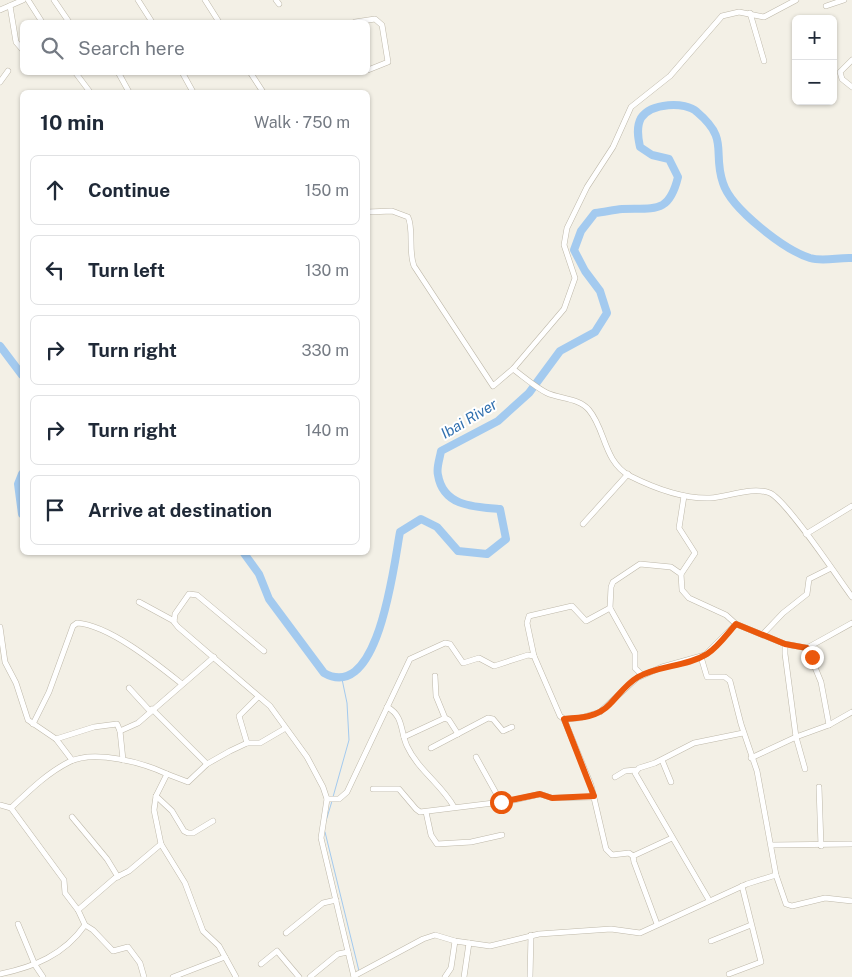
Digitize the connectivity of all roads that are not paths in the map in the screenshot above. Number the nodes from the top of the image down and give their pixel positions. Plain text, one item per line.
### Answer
1 (24, 0) edge
2 (28, 0) edge
3 (54, 0) edge
4 (138, 0) edge
5 (205, 0) edge
6 (844, 0) edge
7 (793, 1) edge
8 (10, 6) junction
9 (826, 6) dead end
10 (0, 10) edge
11 (750, 13) junction
12 (41, 20) edge
13 (68, 20) edge
14 (151, 20) edge
15 (218, 20) edge
16 (368, 20) edge
17 (20, 47) edge
18 (852, 60) edge
19 (764, 61) dead end
20 (370, 69) edge
21 (8, 71) dead end
22 (77, 75) edge
23 (120, 75) edge
24 (184, 75) edge
25 (252, 75) edge
26 (0, 82) edge
27 (852, 87) edge
28 (88, 90) edge
29 (128, 90) edge
30 (192, 90) edge
31 (262, 90) edge
32 (370, 212) edge
33 (513, 368) junction
34 (628, 474) junction
35 (684, 496) junction
36 (852, 506) edge
37 (583, 524) dead end
38 (806, 534) junction
39 (831, 568) junction
40 (681, 574) junction
41 (852, 598) edge
42 (139, 602) dead end
43 (610, 608) junction
44 (174, 621) junction
45 (852, 623) edge
46 (736, 624) junction
47 (0, 627) edge
48 (763, 634) junction
49 (785, 644) junction
50 (807, 648) junction
51 (264, 651) dead end
52 (534, 656) junction
53 (214, 657) junction
54 (701, 657) junction
55 (642, 675) junction
56 (435, 676) dead end
57 (182, 684) junction
58 (129, 688) dead end
59 (258, 697) junction
60 (387, 707) junction
61 (151, 710) junction
62 (852, 712) edge
63 (445, 718) junction
64 (564, 719) junction
65 (33, 724) junction
66 (829, 725) junction
67 (284, 728) junction
68 (512, 728) dead end
69 (120, 731) junction
70 (743, 733) junction
71 (458, 734) junction
72 (404, 737) junction
73 (796, 738) junction
74 (56, 739) junction
75 (247, 743) junction
76 (431, 748) dead end
77 (476, 757) dead end
78 (751, 758) junction
79 (72, 760) junction
80 (123, 760) junction
81 (662, 760) junction
82 (207, 764) junction
83 (805, 769) dead end
84 (636, 770) junction
85 (168, 774) junction
86 (615, 777) dead end
87 (671, 782) dead end
88 (819, 787) dead end
89 (373, 789) dead end
90 (156, 796) junction
91 (594, 796) junction
92 (331, 799) junction
93 (501, 802) junction
94 (0, 805) edge
95 (454, 807) junction
96 (11, 808) junction
97 (426, 812) junction
98 (72, 817) dead end
99 (213, 821) dead end
100 (502, 836) dead end
101 (672, 838) junction
102 (161, 844) junction
103 (852, 844) edge
104 (772, 845) junction
105 (821, 846) junction
106 (634, 856) junction
107 (776, 875) junction
108 (118, 877) junction
109 (742, 886) junction
110 (336, 900) junction
111 (709, 900) junction
112 (852, 901) edge
113 (78, 910) junction
114 (18, 924) dead end
115 (657, 924) junction
116 (750, 924) junction
117 (84, 925) junction
118 (286, 933) dead end
119 (531, 935) junction
120 (455, 941) junction
121 (711, 941) dead end
122 (468, 943) junction
123 (348, 952) junction
124 (225, 957) junction
125 (262, 964) dead end
126 (35, 965) junction
127 (364, 971) junction
128 (740, 971) junction
129 (0, 974) edge
130 (728, 974) dead end
131 (10, 975) edge
132 (355, 976) edge
133 (43, 977) edge
134 (144, 977) edge
135 (173, 977) edge
136 (236, 977) edge
137 (298, 977) edge
138 (310, 977) edge
139 (368, 977) edge
140 (445, 977) edge
141 (464, 977) edge
142 (530, 977) edge
143 (743, 977) edge

1 - 8 street
2 - 12 street
3 - 13 street
4 - 14 street
5 - 15 street
6 - 9 street
7 - 11 street
8 - 10 street
8 - 17 street
11 - 19 street
11 - 33 street
16 - 20 street
18 - 27 street
21 - 26 street
22 - 28 street
23 - 29 street
24 - 30 street
25 - 31 street
32 - 33 street
33 - 34 street
34 - 35 street
34 - 37 street
35 - 38 street
35 - 40 street
36 - 38 street
38 - 39 street
39 - 41 street
39 - 48 street
40 - 43 street
40 - 46 street
42 - 44 street
43 - 52 street
43 - 55 street
44 - 51 street
44 - 53 street
45 - 50 street
46 - 48 street
46 - 54 street
47 - 65 street
48 - 49 street
49 - 50 street
49 - 73 street
50 - 66 street
52 - 60 street
52 - 64 street
53 - 57 street
53 - 59 street
54 - 55 street
54 - 70 street
55 - 64 street
56 - 63 street
57 - 61 street
57 - 65 street
58 - 61 street
59 - 67 street
59 - 75 street
60 - 72 street
60 - 92 street
61 - 69 street
61 - 82 street
62 - 66 street
63 - 71 street
63 - 72 street
64 - 91 street
65 - 74 street
66 - 73 street
67 - 75 street
67 - 92 street
68 - 71 street
69 - 74 street
69 - 80 street
70 - 78 street
70 - 81 street
71 - 76 street
72 - 95 street
73 - 78 street
73 - 83 street
74 - 79 street
75 - 82 street
77 - 93 street
78 - 104 street
79 - 80 street
79 - 96 street
80 - 85 street
81 - 84 street
81 - 87 street
82 - 85 street
84 - 86 street
84 - 101 street
85 - 90 street
88 - 105 street
89 - 97 street
90 - 99 street
90 - 102 street
91 - 93 street
91 - 106 street
92 - 110 street
93 - 95 street
94 - 96 street
95 - 97 street
96 - 113 street
97 - 100 street
98 - 108 street
101 - 106 street
101 - 111 street
102 - 108 street
102 - 124 street
103 - 105 street
104 - 105 street
104 - 107 street
106 - 115 street
107 - 109 street
107 - 112 street
108 - 113 street
109 - 111 street
109 - 116 street
110 - 118 street
110 - 123 street
111 - 115 street
113 - 117 street
114 - 126 street
115 - 119 street
116 - 121 street
116 - 128 street
117 - 126 street
117 - 134 street
119 - 122 street
119 - 142 street
120 - 122 street
120 - 127 street
120 - 140 street
122 - 141 street
123 - 132 street
123 - 138 street
124 - 135 street
124 - 136 street
125 - 137 street
126 - 131 street
126 - 133 street
127 - 132 street
127 - 139 street
128 - 130 street
128 - 143 street
129 - 131 street

